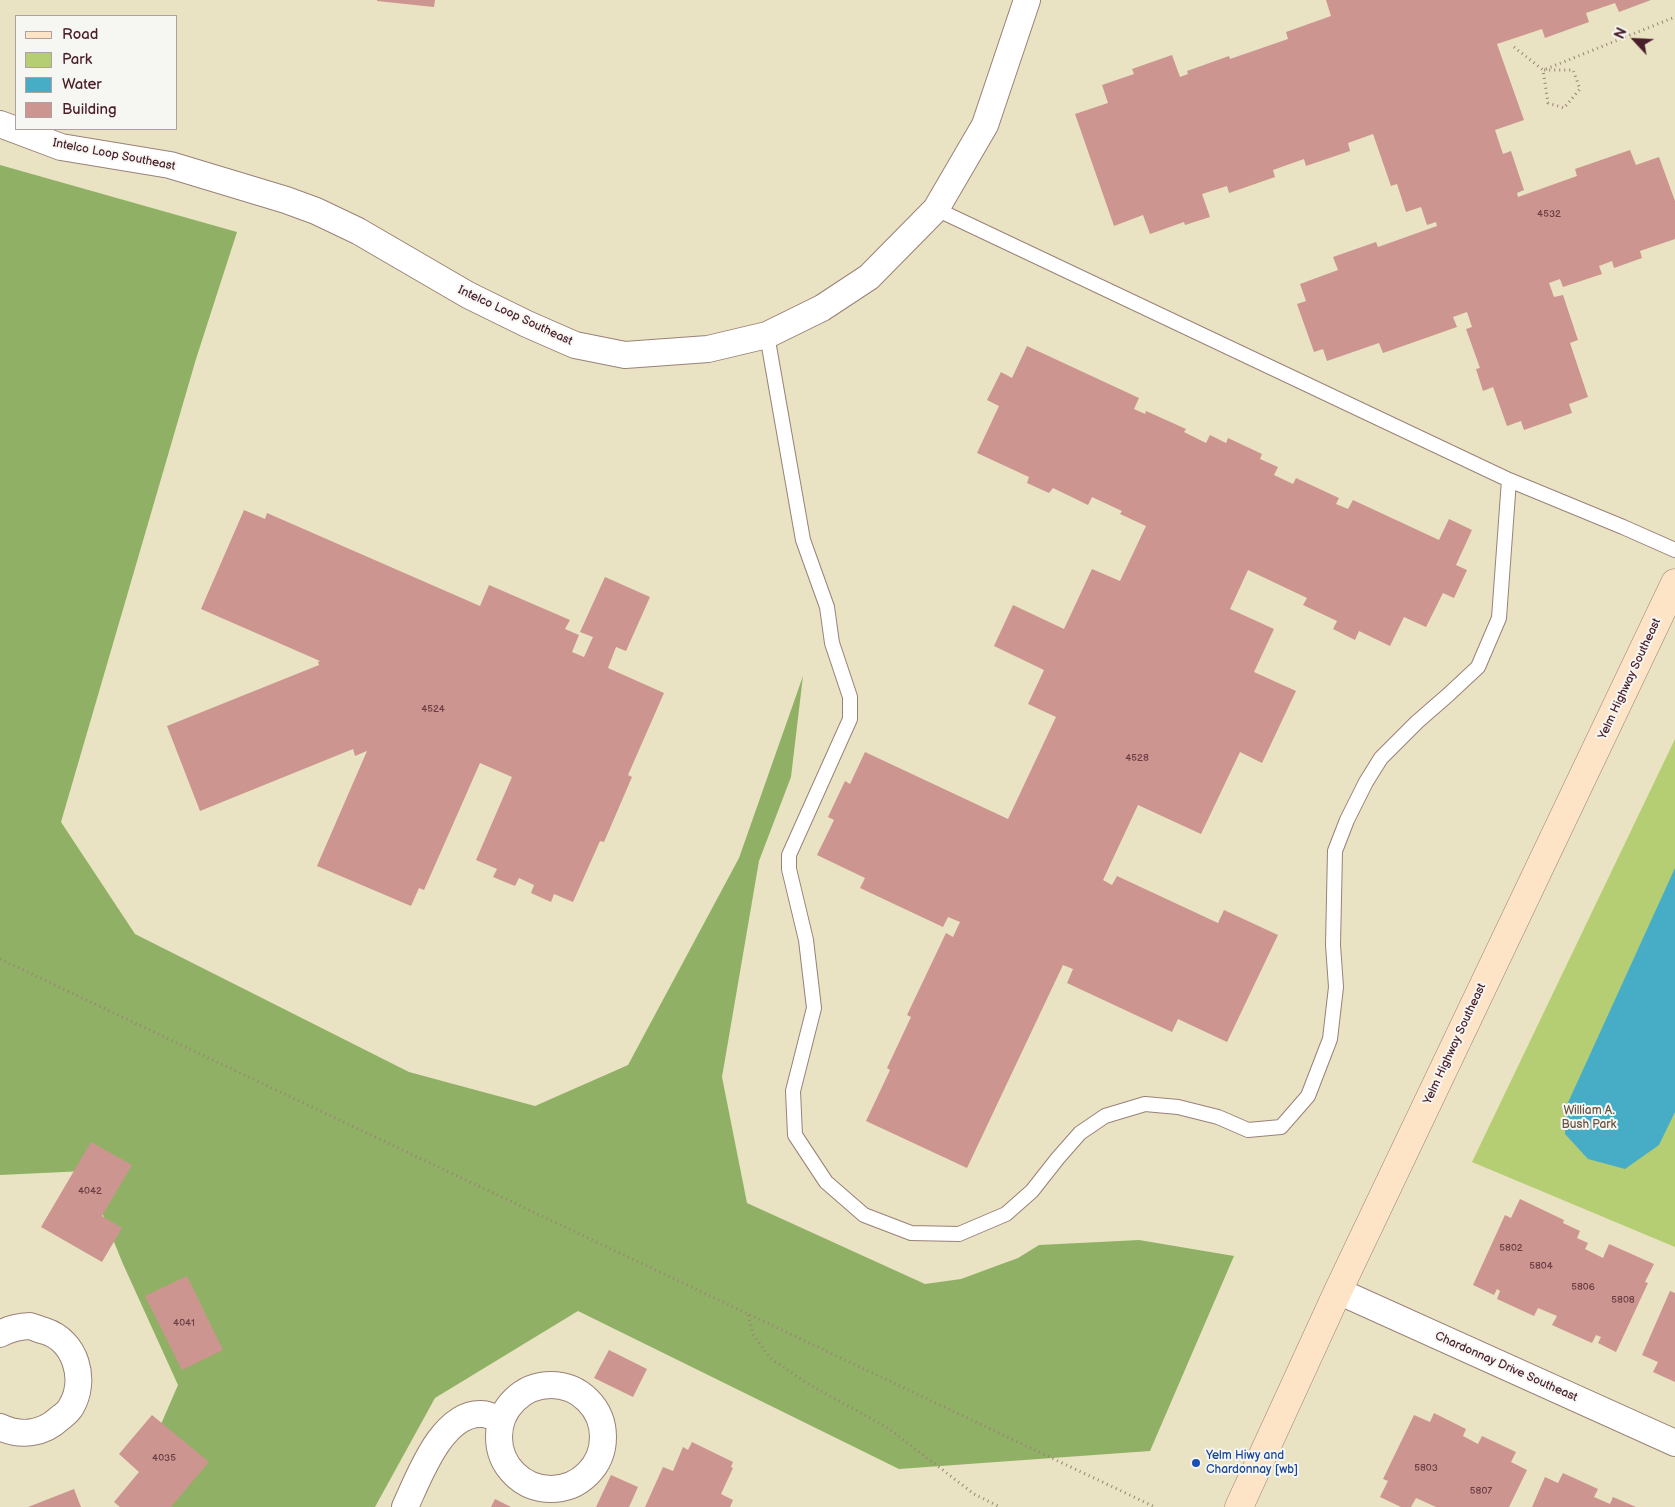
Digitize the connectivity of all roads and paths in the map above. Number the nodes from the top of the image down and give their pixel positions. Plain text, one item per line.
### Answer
1 (1027, 0) edge
2 (1675, 17) edge
3 (1514, 47) dead end
4 (1543, 70) junction
5 (0, 124) edge
6 (15, 130) edge
7 (16, 130) edge
8 (936, 209) junction
9 (768, 334) junction
10 (1509, 480) junction
11 (1675, 550) edge
12 (1675, 584) edge
13 (0, 959) edge
14 (1338, 1291) junction
15 (748, 1314) junction
16 (0, 1334) edge
17 (501, 1420) junction
18 (0, 1427) edge
19 (1675, 1443) edge
20 (405, 1507) edge
21 (1000, 1507) edge
22 (1155, 1507) edge
23 (1239, 1507) edge

1 - 8 street, Intelco Loop Southeast
2 - 4 path
3 - 4 path
4 - 4 path
5 - 6 street, Intelco Loop Southeast
7 - 9 street, Intelco Loop Southeast
8 - 9 street, Intelco Loop Southeast
8 - 10 lane
9 - 10 lane
10 - 11 lane
12 - 14 main road, Yelm Highway Southeast
13 - 15 path
14 - 19 street, Chardonnay Drive Southeast
14 - 23 main road, Yelm Highway Southeast
15 - 21 path
15 - 22 path
16 - 18 street
17 - 17 street
17 - 20 street

